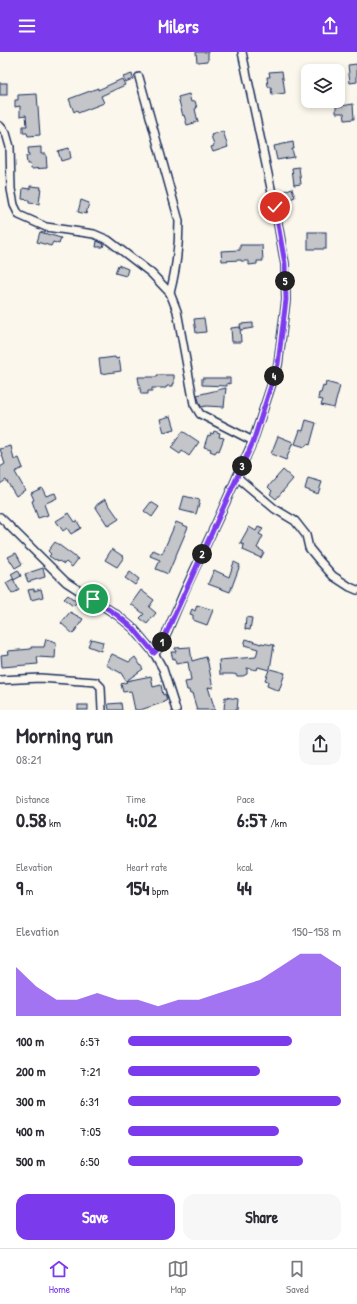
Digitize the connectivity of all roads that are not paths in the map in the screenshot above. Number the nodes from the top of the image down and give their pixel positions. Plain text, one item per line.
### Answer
1 (242, 52) edge
2 (140, 77) dead end
3 (0, 126) edge
4 (170, 293) junction
5 (253, 442) junction
6 (237, 477) junction
7 (0, 517) edge
8 (357, 590) edge
9 (154, 653) junction
10 (0, 680) edge
11 (102, 710) edge
12 (176, 710) edge

1 - 5 street
2 - 4 street
3 - 4 street
4 - 5 street
5 - 6 street
6 - 8 street
6 - 9 street
7 - 9 street
9 - 12 street
10 - 11 street

